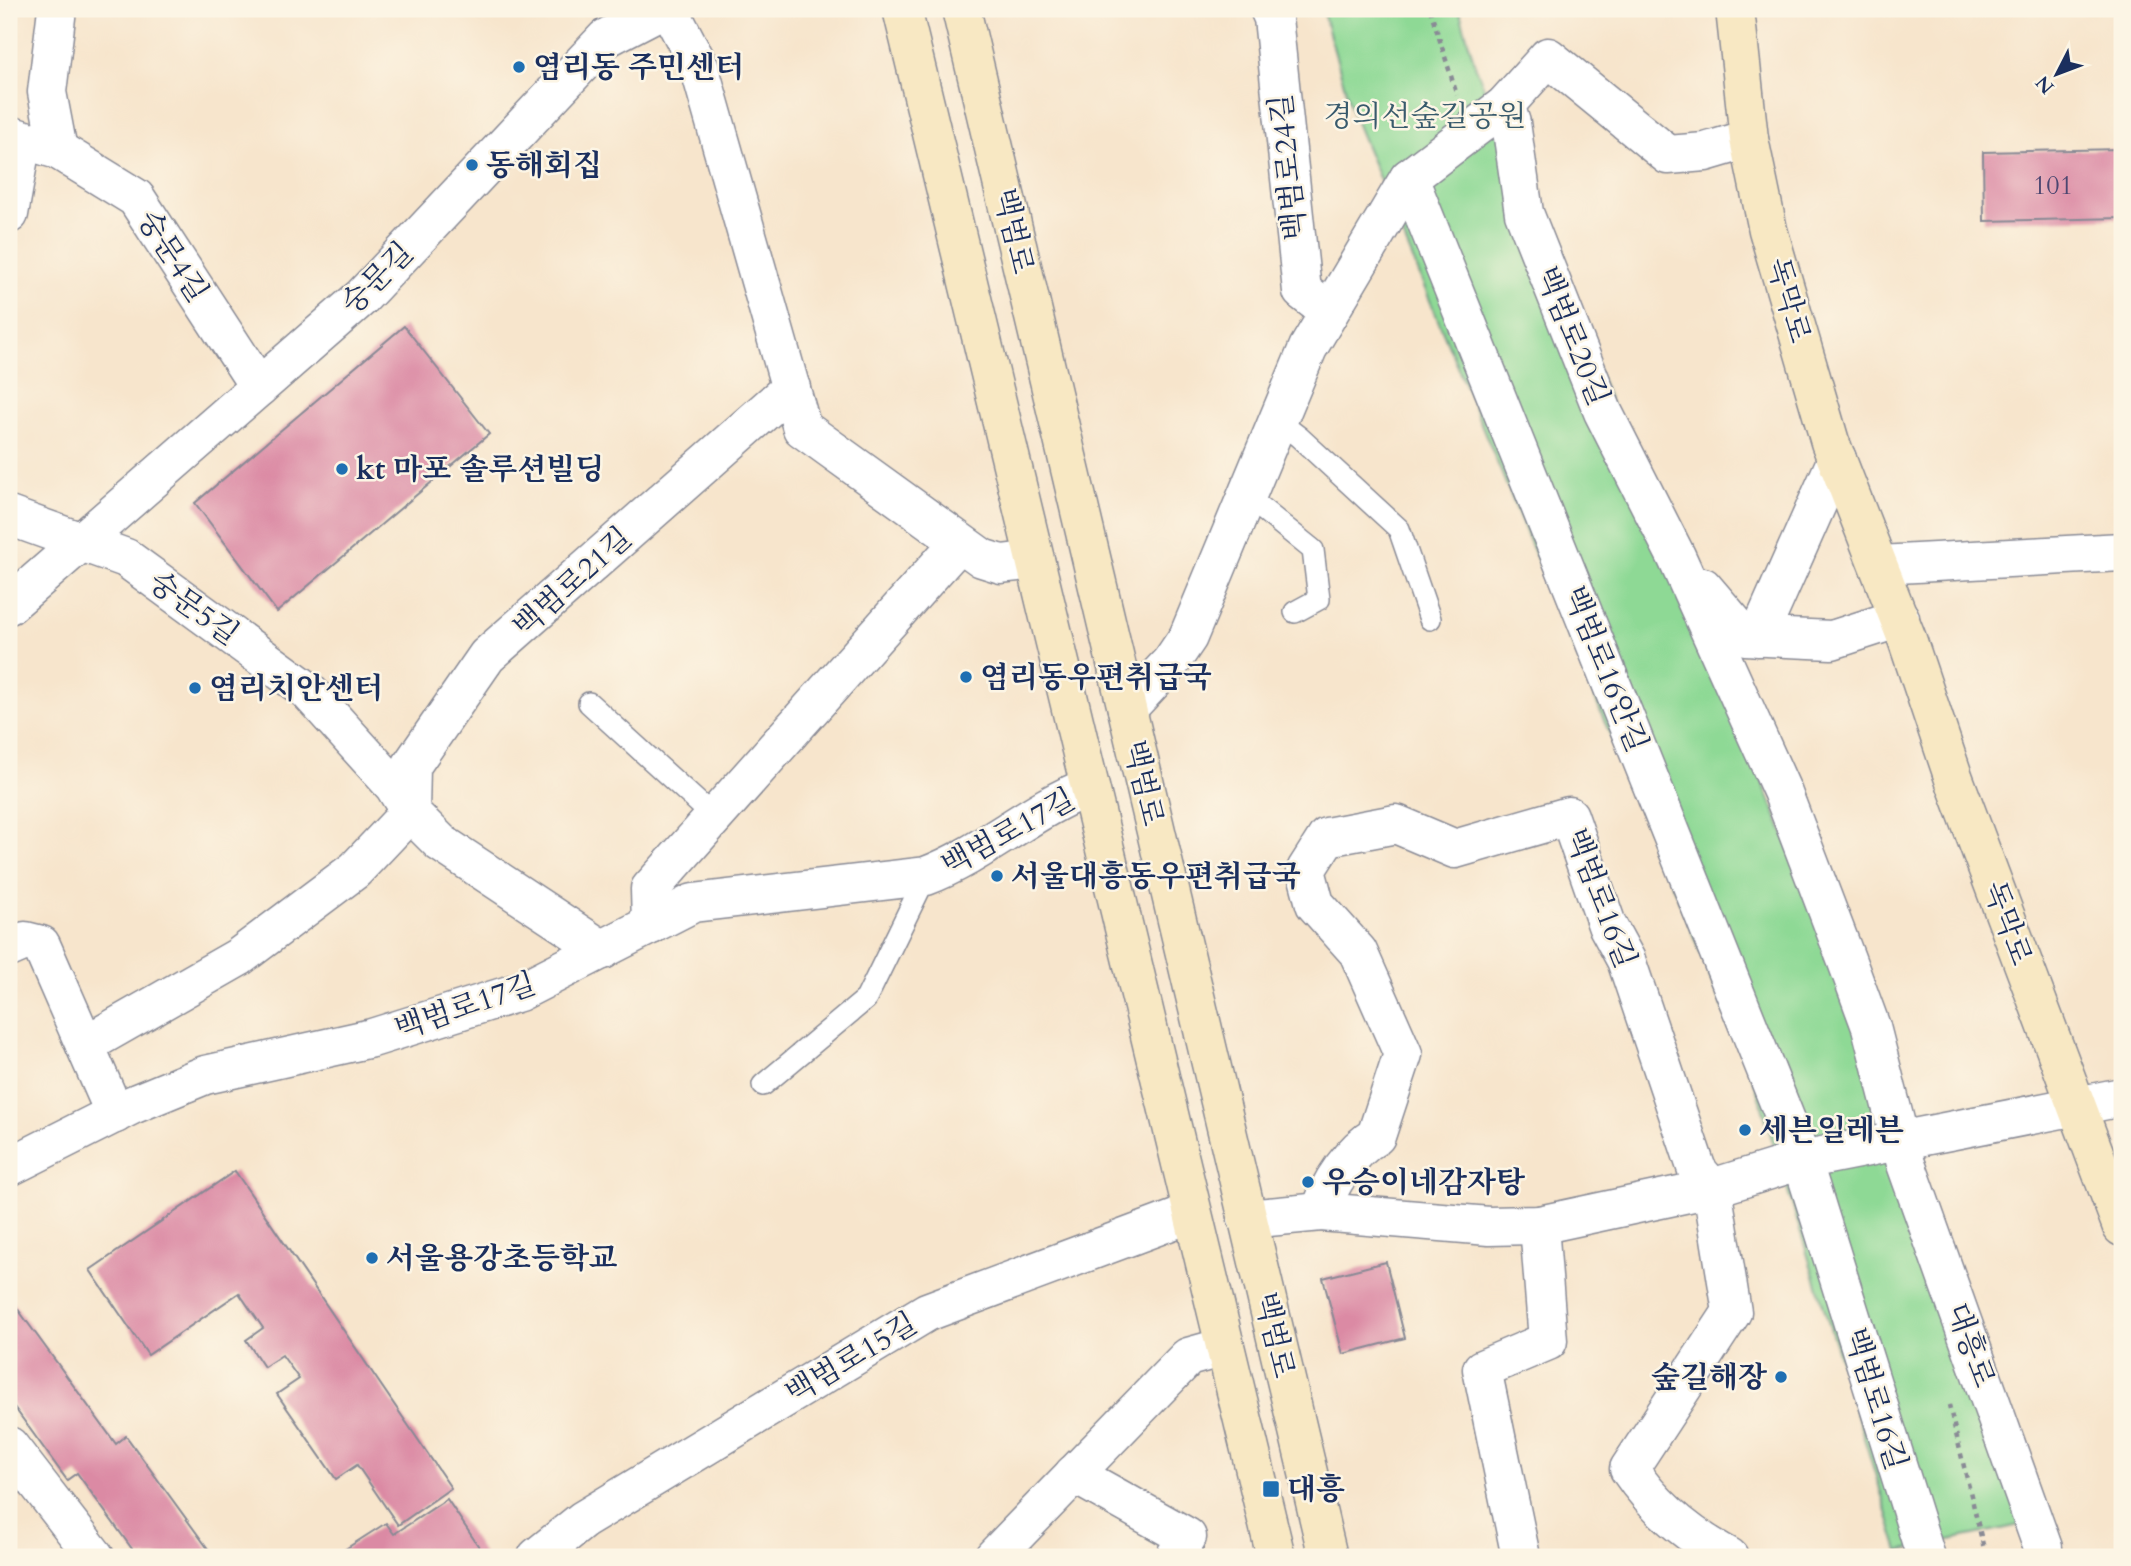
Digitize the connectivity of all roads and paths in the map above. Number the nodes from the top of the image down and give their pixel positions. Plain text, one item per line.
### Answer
1 (57, 9) edge
2 (662, 9) edge
3 (668, 9) edge
4 (902, 9) edge
5 (961, 9) edge
6 (1269, 9) edge
7 (1430, 9) edge
8 (1735, 9) edge
9 (1505, 105) junction
10 (1472, 130) junction
11 (15, 137) edge
12 (1749, 139) junction
13 (58, 150) junction
14 (1409, 178) junction
15 (9, 214) edge
16 (1329, 312) junction
17 (258, 387) junction
18 (791, 387) junction
19 (1278, 421) junction
20 (1838, 458) junction
21 (1245, 500) junction
22 (9, 516) edge
23 (82, 541) junction
24 (958, 544) junction
25 (2122, 552) edge
26 (1676, 556) junction
27 (1035, 560) junction
28 (1879, 565) junction
29 (9, 605) edge
30 (1295, 612) dead end
31 (1430, 618) dead end
32 (1900, 618) junction
33 (1758, 636) junction
34 (589, 703) dead end
35 (1127, 709) junction
36 (1089, 787) junction
37 (410, 812) junction
38 (714, 817) junction
39 (926, 876) junction
40 (651, 925) junction
41 (9, 948) edge
42 (603, 950) junction
43 (85, 1045) junction
44 (763, 1085) dead end
45 (2122, 1097) edge
46 (2077, 1107) junction
47 (116, 1114) junction
48 (1900, 1142) junction
49 (1802, 1160) junction
50 (9, 1167) edge
51 (1712, 1188) junction
52 (1321, 1212) junction
53 (1192, 1213) junction
54 (1247, 1219) junction
55 (1539, 1225) junction
56 (2122, 1227) edge
57 (1224, 1348) junction
58 (1947, 1398) dead end
59 (9, 1447) edge
60 (1074, 1474) junction
61 (1688, 1548) edge
62 (2043, 1548) dead end
63 (1326, 1551) edge
64 (1275, 1556) edge
65 (95, 1557) edge
66 (537, 1557) edge
67 (994, 1557) edge
68 (1175, 1557) edge
69 (1521, 1557) edge
70 (1729, 1557) edge
71 (1926, 1557) edge
72 (1986, 1557) edge

1 - 13 street
2 - 17 street, 숭문길
3 - 18 street
4 - 27 main road, 백범로
5 - 35 main road, 백범로
6 - 16 street, 백범로24길
7 - 10 path
8 - 12 main road, 독막로
9 - 10 street
9 - 12 street
9 - 26 street, 백범로20길
10 - 14 street
11 - 13 street, 숭문4길
11 - 15 street, 숭문4길
12 - 20 main road, 독막로
13 - 17 street, 숭문4길
14 - 16 street
14 - 49 street, 백범로16안길
16 - 19 street
17 - 23 street, 숭문길
18 - 24 street
18 - 37 street, 백범로21길
19 - 21 street
19 - 31 lane
20 - 28 main road, 독막로
20 - 33 street
21 - 30 lane
21 - 35 street
22 - 23 street
23 - 29 street, 숭문길
23 - 37 street, 숭문5길
24 - 27 street
24 - 38 street
25 - 28 street
26 - 33 street
26 - 48 street
27 - 36 main road, 백범로
28 - 32 main road, 독막로
32 - 33 street
32 - 46 main road, 독막로
34 - 38 lane
35 - 54 main road, 백범로
36 - 39 street, 백범로17길
36 - 53 main road, 백범로
37 - 42 street, 숭문5길
37 - 43 street
38 - 40 street
39 - 40 street, 백범로17길
39 - 44 lane, 백범로17길
40 - 42 street, 백범로17길
41 - 43 street
42 - 47 street, 백범로17길
43 - 47 street
45 - 46 street
46 - 48 street
46 - 56 main road, 독막로
47 - 50 street, 백범로17길
48 - 49 street
48 - 62 street, 대흥로
49 - 51 street
49 - 71 street, 백범로16길
51 - 52 street, 백범로16길
51 - 55 street
51 - 61 street
52 - 54 street
52 - 55 street
53 - 57 main road, 백범로
53 - 66 street, 백범로15길
54 - 63 main road, 백범로
55 - 69 street
57 - 60 street, 백범로
57 - 64 main road, 백범로
58 - 72 path
59 - 65 street
60 - 67 street, 백범로
60 - 68 street
61 - 70 street
63 - 64 main road

